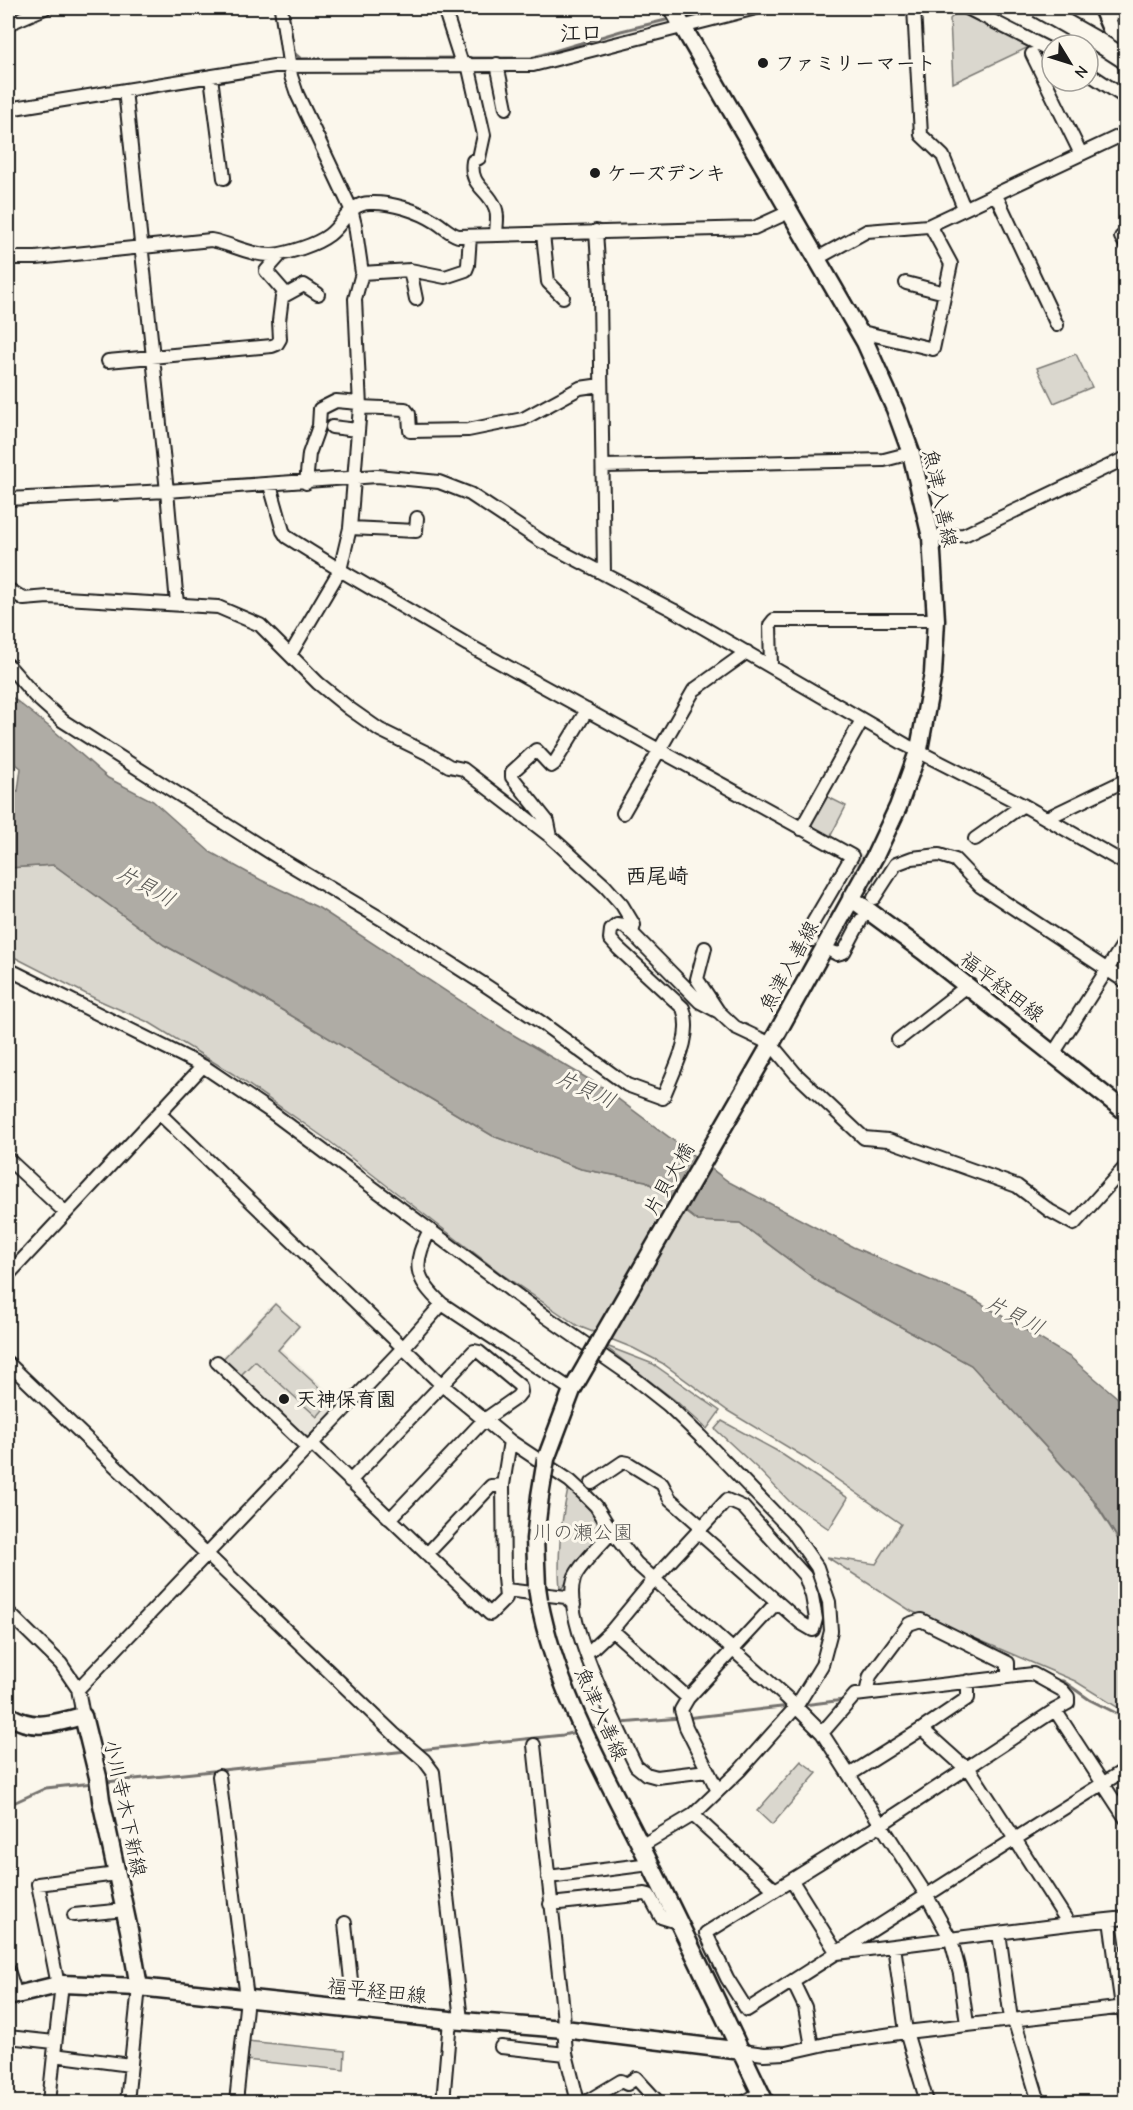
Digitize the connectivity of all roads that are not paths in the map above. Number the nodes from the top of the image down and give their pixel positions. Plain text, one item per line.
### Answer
1 (45, 8) edge
2 (281, 8) edge
3 (444, 8) edge
4 (672, 8) edge
5 (750, 8) edge
6 (914, 8) edge
7 (967, 8) edge
8 (1038, 8) edge
9 (1102, 9) edge
10 (1125, 15) edge
11 (8, 24) edge
12 (683, 26) junction
13 (1040, 45) edge
14 (1032, 54) dead end
15 (1125, 61) edge
16 (465, 64) junction
17 (497, 64) junction
18 (290, 65) junction
19 (211, 77) junction
20 (1100, 81) edge
21 (125, 90) junction
22 (1125, 98) edge
23 (506, 108) dead end
24 (8, 109) edge
25 (1125, 134) edge
26 (1081, 154) junction
27 (224, 178) dead end
28 (996, 195) junction
29 (964, 208) junction
30 (351, 209) junction
31 (789, 212) junction
32 (930, 225) junction
33 (596, 231) junction
34 (543, 234) junction
35 (496, 235) junction
36 (470, 236) junction
37 (140, 246) junction
38 (280, 254) junction
39 (8, 258) edge
40 (816, 259) junction
41 (410, 270) junction
42 (362, 273) junction
43 (906, 283) dead end
44 (945, 293) junction
45 (286, 294) junction
46 (318, 294) dead end
47 (563, 297) dead end
48 (416, 299) dead end
49 (1057, 325) dead end
50 (858, 331) junction
51 (153, 355) junction
52 (108, 361) dead end
53 (601, 385) junction
54 (359, 405) junction
55 (332, 427) dead end
56 (357, 430) junction
57 (910, 453) junction
58 (1125, 458) edge
59 (603, 466) junction
60 (354, 478) junction
61 (306, 483) junction
62 (270, 485) junction
63 (167, 491) junction
64 (8, 499) edge
65 (417, 518) dead end
66 (350, 528) junction
67 (931, 537) junction
68 (340, 570) junction
69 (604, 574) junction
70 (8, 589) edge
71 (177, 604) junction
72 (936, 620) junction
73 (747, 652) junction
74 (290, 655) junction
75 (8, 665) edge
76 (771, 666) junction
77 (587, 710) junction
78 (862, 720) junction
79 (919, 749) junction
80 (658, 750) junction
81 (1125, 780) edge
82 (1023, 805) junction
83 (623, 813) dead end
84 (1047, 818) junction
85 (801, 829) junction
86 (551, 837) junction
87 (975, 839) dead end
88 (1125, 864) edge
89 (874, 897) dead end
90 (851, 898) junction
91 (861, 920) dead end
92 (632, 933) junction
93 (812, 940) dead end
94 (1125, 940) edge
95 (705, 948) dead end
96 (833, 952) dead end
97 (8, 969) edge
98 (1106, 970) junction
99 (1125, 982) edge
100 (966, 987) junction
101 (719, 1012) junction
102 (898, 1040) dead end
103 (768, 1049) junction
104 (1053, 1054) junction
105 (203, 1066) junction
106 (1125, 1112) edge
107 (160, 1114) junction
108 (8, 1159) edge
109 (1125, 1166) edge
110 (66, 1213) junction
111 (430, 1230) junction
112 (8, 1275) edge
113 (442, 1304) junction
114 (605, 1332) joint
115 (403, 1348) junction
116 (217, 1362) dead end
117 (8, 1363) edge
118 (442, 1385) junction
119 (572, 1390) junction
120 (484, 1420) junction
121 (510, 1441) junction
122 (310, 1446) junction
123 (350, 1481) junction
124 (592, 1483) dead end
125 (503, 1485) junction
126 (390, 1519) junction
127 (700, 1530) junction
128 (612, 1532) junction
129 (427, 1554) junction
130 (207, 1555) junction
131 (655, 1578) junction
132 (506, 1590) junction
133 (777, 1602) junction
134 (574, 1605) junction
135 (8, 1612) edge
136 (612, 1630) junction
137 (585, 1650) junction
138 (734, 1650) junction
139 (1008, 1677) junction
140 (968, 1681) junction
141 (78, 1689) junction
142 (866, 1693) junction
143 (688, 1698) junction
144 (796, 1707) junction
145 (1054, 1710) junction
146 (8, 1715) edge
147 (83, 1716) junction
148 (922, 1729) junction
149 (822, 1733) junction
150 (534, 1745) dead end
151 (968, 1767) junction
152 (1125, 1769) edge
153 (707, 1771) junction
154 (849, 1775) junction
155 (219, 1776) dead end
156 (1103, 1784) junction
157 (718, 1791) junction
158 (693, 1815) junction
159 (1125, 1819) edge
160 (880, 1825) junction
161 (1015, 1839) junction
162 (641, 1846) junction
163 (650, 1864) junction
164 (117, 1874) junction
165 (548, 1877) junction
166 (792, 1881) junction
167 (775, 1890) junction
168 (927, 1896) junction
169 (550, 1904) junction
170 (125, 1910) junction
171 (74, 1915) dead end
172 (1125, 1918) edge
173 (1110, 1920) junction
174 (345, 1923) dead end
175 (680, 1923) junction
176 (1069, 1924) junction
177 (999, 1934) junction
178 (951, 1940) junction
179 (894, 1946) junction
180 (837, 1953) junction
181 (8, 1970) edge
182 (793, 1982) junction
183 (60, 1984) junction
184 (139, 1986) junction
185 (12, 1996) edge
186 (248, 1998) junction
187 (1124, 2007) edge
188 (354, 2010) junction
189 (1011, 2019) junction
190 (455, 2020) junction
191 (1125, 2020) edge
192 (967, 2024) junction
193 (564, 2029) junction
194 (906, 2031) junction
195 (8, 2037) edge
196 (501, 2047) dead end
197 (812, 2047) junction
198 (54, 2049) junction
199 (742, 2052) junction
200 (566, 2054) junction
201 (130, 2065) junction
202 (763, 2098) edge
203 (49, 2103) edge
204 (127, 2103) edge
205 (236, 2103) edge
206 (443, 2103) edge
207 (578, 2103) edge
208 (586, 2103) edge
209 (658, 2103) edge
210 (745, 2103) edge
211 (927, 2103) edge
212 (1039, 2103) edge

1 - 11 street
2 - 18 street
3 - 16 street
4 - 12 main road, 魚津入善線
5 - 12 street
6 - 29 street
7 - 13 street
8 - 15 highway, bridge
9 - 10 street
9 - 15 main road
12 - 17 street
12 - 31 main road, 魚津入善線
14 - 26 street
16 - 17 street
16 - 18 street
16 - 35 street
17 - 23 street
18 - 19 street
18 - 30 street
19 - 21 street
19 - 27 street
20 - 22 street
21 - 24 street
21 - 37 street
25 - 26 street
26 - 28 street
28 - 29 street
28 - 49 street
29 - 32 street
30 - 36 street
30 - 38 street
30 - 42 street
31 - 33 street
31 - 40 main road, 魚津入善線
32 - 40 street
32 - 44 street
33 - 34 street
33 - 53 street
34 - 35 street
34 - 47 street
35 - 36 street
36 - 41 street
37 - 38 street
37 - 39 street
37 - 51 street
38 - 45 street
40 - 50 main road, 魚津入善線
41 - 42 street
41 - 48 street
42 - 54 street
43 - 44 street
44 - 50 street
45 - 46 street
45 - 51 street
50 - 57 main road, 魚津入善線
51 - 52 street
51 - 63 street
53 - 54 street
53 - 59 street
54 - 56 street
54 - 61 street
55 - 56 street
56 - 60 street
57 - 59 street
57 - 67 main road, 魚津入善線
58 - 67 street
59 - 69 street
60 - 61 street
60 - 66 street
60 - 69 street
61 - 62 street
62 - 63 street
62 - 68 street
63 - 64 street
63 - 71 street
65 - 66 street
66 - 68 street
67 - 72 main road, 魚津入善線
68 - 74 street
68 - 77 street
69 - 73 street
70 - 71 street
71 - 74 street
72 - 76 street
72 - 79 main road, 魚津入善線
73 - 76 street
73 - 80 street
74 - 86 street
75 - 92 street
76 - 78 street
77 - 80 street
77 - 86 street
78 - 79 street
78 - 85 street
79 - 82 street
79 - 90 main road, 魚津入善線
80 - 83 street
80 - 85 street
81 - 84 street
82 - 84 street
82 - 87 street
84 - 88 street
85 - 93 street
86 - 92 street
89 - 98 street
90 - 100 main road, 福平経田線
90 - 103 main road, 魚津入善線
91 - 96 street
92 - 101 street
94 - 98 street
95 - 101 street
97 - 105 street
98 - 99 street
98 - 104 street
100 - 102 street
100 - 104 main road, 福平経田線
101 - 103 street
103 - 109 street
103 - 114 main road, 片貝大橋
104 - 106 main road, 福平経田線
105 - 107 street
105 - 111 street
107 - 110 street
107 - 115 street
108 - 110 street
110 - 112 street
111 - 113 street
111 - 144 street
113 - 115 street
113 - 119 street
114 - 119 main road, 魚津入善線, bridge
115 - 118 street
115 - 122 street
116 - 122 street
117 - 130 street
118 - 120 street
118 - 120 street
118 - 123 street
119 - 162 main road, 魚津入善線, bridge
120 - 121 street
120 - 126 street
121 - 125 street
121 - 128 street
122 - 123 street
122 - 130 street
123 - 126 street
124 - 127 street
125 - 129 street
125 - 132 street
126 - 129 street
127 - 131 street
127 - 133 street
127 - 133 street
128 - 131 street
128 - 134 street
129 - 132 street
130 - 141 street
130 - 190 street
131 - 136 street
131 - 138 street
132 - 134 street
133 - 138 street
134 - 137 street
135 - 141 street
136 - 137 street
136 - 143 street
137 - 153 street
138 - 143 street
138 - 144 street
139 - 140 street
139 - 142 street
139 - 145 street
140 - 142 street
140 - 148 street
141 - 147 street
142 - 149 street
143 - 153 street
144 - 149 street
144 - 157 street
145 - 151 street
145 - 156 street
146 - 147 main road
147 - 164 main road, 小川寺木下新線
148 - 151 street
148 - 154 street
149 - 154 street
150 - 165 street
151 - 160 street
151 - 161 street
152 - 156 street
153 - 157 street
154 - 160 street
155 - 186 street
156 - 159 street
156 - 161 street
157 - 158 street
158 - 162 street
158 - 167 street
160 - 166 street
160 - 168 street
161 - 168 street
161 - 176 street
162 - 163 main road, 魚津入善線
163 - 165 street
163 - 175 main road, 魚津入善線
164 - 170 main road, 小川寺木下新線
164 - 183 street
165 - 169 street
166 - 167 street
166 - 180 street
167 - 182 street
168 - 178 street
168 - 180 street
169 - 175 street
169 - 193 street
170 - 171 street
170 - 184 main road, 小川寺木下新線
172 - 173 street
173 - 176 street
173 - 187 street
174 - 188 street
175 - 199 main road, 魚津入善線
176 - 177 street
177 - 178 street
177 - 189 street
178 - 179 street
178 - 192 street
179 - 180 street
179 - 194 street
180 - 182 street
181 - 185 street
182 - 197 street
183 - 184 main road, 福平経田線
183 - 185 main road, 福平経田線
183 - 198 street
184 - 186 main road, 福平経田線
184 - 201 street
186 - 188 main road, 福平経田線
186 - 205 street
187 - 189 street
187 - 191 street
188 - 190 main road, 福平経田線
189 - 192 street
189 - 212 street
190 - 193 main road, 福平経田線
190 - 206 street
192 - 194 street
193 - 199 main road, 福平経田線
193 - 200 street
194 - 197 street
194 - 211 street
195 - 198 street
196 - 200 street
197 - 199 street
198 - 201 street
198 - 203 street
199 - 202 main road, 魚津入善線
200 - 207 street
201 - 204 street
202 - 210 street
208 - 209 street

